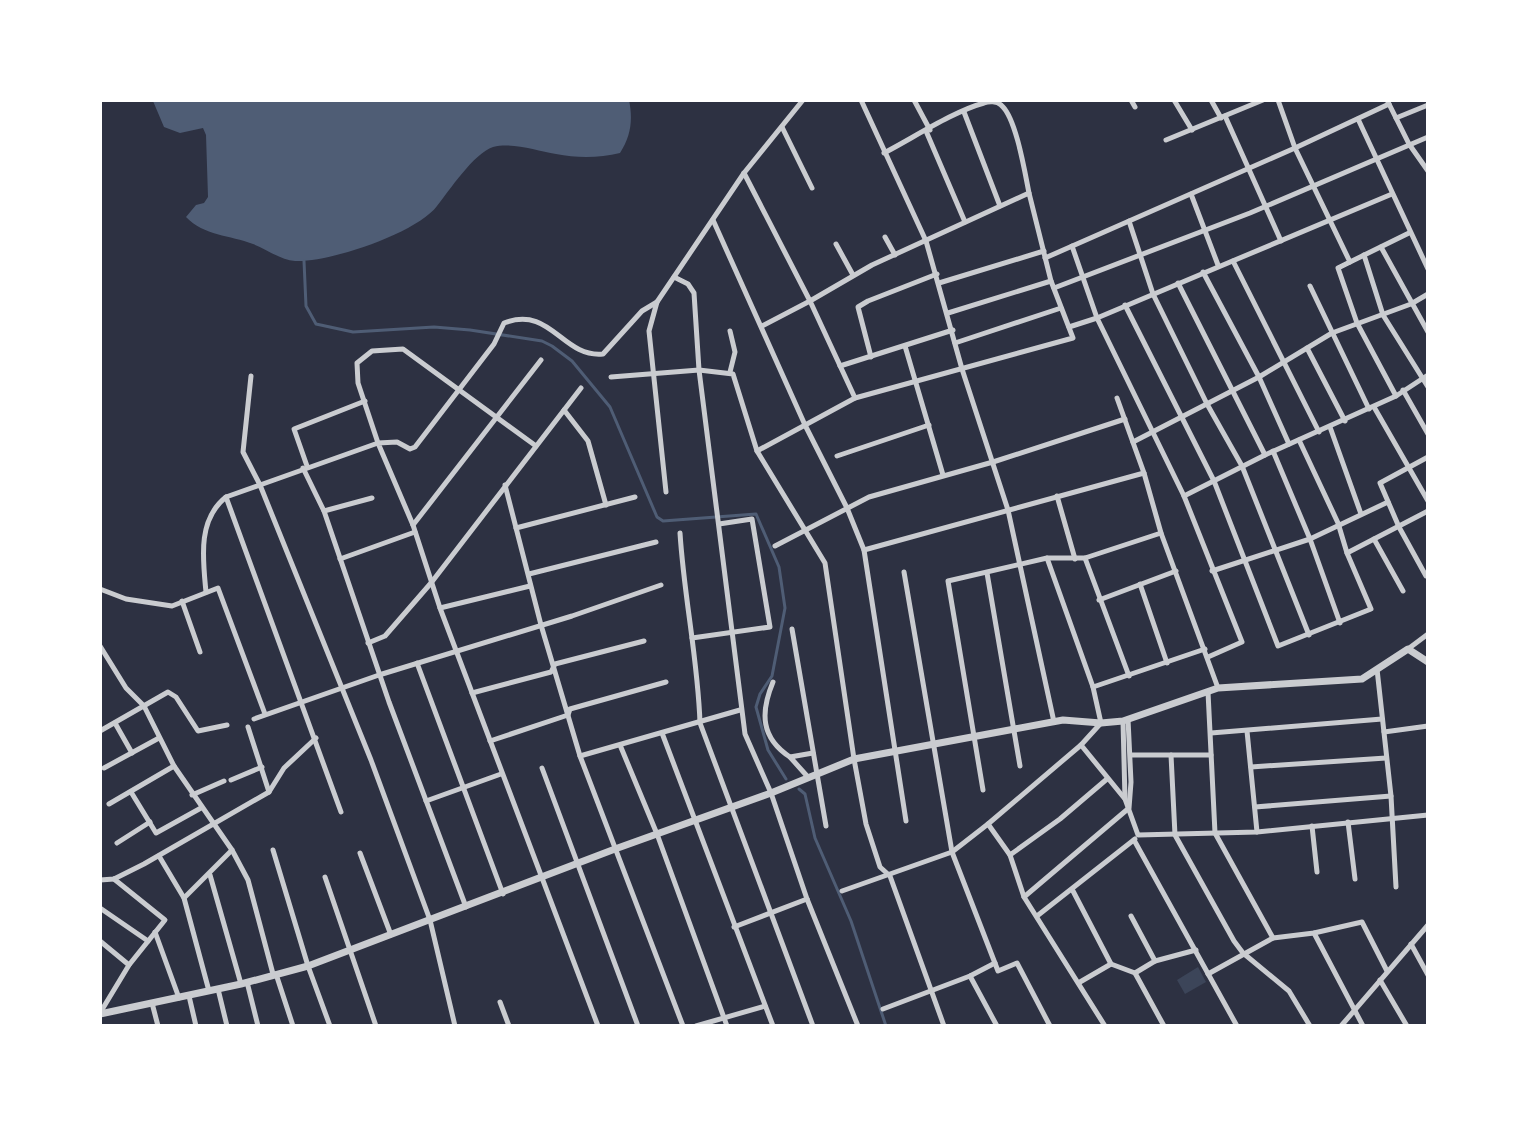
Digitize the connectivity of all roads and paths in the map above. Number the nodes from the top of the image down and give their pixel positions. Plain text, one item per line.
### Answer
1 (803, 100) edge
2 (861, 100) edge
3 (914, 100) edge
4 (968, 100) edge
5 (1131, 100) edge
6 (1174, 100) edge
7 (1211, 100) edge
8 (1263, 100) edge
9 (1278, 100) edge
10 (1003, 102) edge
11 (1388, 102) edge
12 (1249, 103) edge
13 (1428, 105) edge
14 (1135, 107) dead end
15 (972, 108) junction
16 (964, 112) junction
17 (1223, 117) junction
18 (1396, 118) junction
19 (1358, 119) junction
20 (782, 126) junction
21 (928, 130) junction
22 (1191, 130) junction
23 (1428, 137) edge
24 (1166, 140) dead end
25 (1409, 144) junction
26 (1295, 148) junction
27 (884, 153) junction
28 (1376, 158) junction
29 (1247, 169) junction
30 (1428, 171) edge
31 (744, 172) junction
32 (1313, 186) junction
33 (812, 188) dead end
34 (1029, 193) junction
35 (1191, 194) junction
36 (1392, 194) junction
37 (1000, 206) junction
38 (1264, 207) junction
39 (713, 220) junction
40 (1330, 220) junction
41 (1129, 221) junction
42 (965, 222) junction
43 (1204, 231) junction
44 (1409, 233) junction
45 (885, 237) dead end
46 (926, 241) junction
47 (1281, 241) junction
48 (836, 244) dead end
49 (1072, 246) junction
50 (1381, 247) junction
51 (1044, 251) junction
52 (895, 255) junction
53 (1141, 255) junction
54 (1364, 255) junction
55 (1045, 258) junction
56 (1233, 261) junction
57 (1350, 262) junction
58 (1218, 266) junction
59 (1428, 269) edge
60 (1203, 272) junction
61 (937, 274) junction
62 (854, 275) junction
63 (674, 278) junction
64 (1084, 278) junction
65 (1052, 281) junction
66 (939, 283) junction
67 (1178, 283) junction
68 (1310, 285) dead end
69 (1054, 288) junction
70 (1153, 294) junction
71 (1428, 294) edge
72 (810, 301) junction
73 (657, 302) junction
74 (1411, 304) junction
75 (1125, 305) junction
76 (1061, 308) junction
77 (948, 314) junction
78 (1383, 315) junction
79 (1097, 318) junction
80 (1357, 323) junction
81 (762, 326) junction
82 (1069, 327) junction
83 (953, 330) junction
84 (730, 331) dead end
85 (1428, 332) edge
86 (1332, 333) junction
87 (956, 343) junction
88 (905, 346) junction
89 (1307, 348) junction
90 (871, 357) junction
91 (541, 360) dead end
92 (1284, 362) junction
93 (840, 366) junction
94 (962, 369) junction
95 (699, 370) junction
96 (729, 372) junction
97 (654, 373) junction
98 (251, 376) dead end
99 (1425, 376) edge
100 (611, 377) dead end
101 (1259, 377) junction
102 (915, 382) junction
103 (581, 387) dead end
104 (1428, 387) edge
105 (460, 389) junction
106 (1403, 390) junction
107 (1233, 392) junction
108 (1396, 396) junction
109 (855, 398) junction
110 (1118, 398) dead end
111 (365, 401) junction
112 (1207, 404) junction
113 (1371, 408) junction
114 (564, 410) junction
115 (496, 417) junction
116 (1181, 418) junction
117 (1125, 419) junction
118 (1345, 421) junction
119 (805, 425) junction
120 (929, 425) junction
121 (1330, 427) junction
122 (1153, 432) junction
123 (1319, 432) junction
124 (1428, 434) edge
125 (1299, 440) junction
126 (1133, 442) junction
127 (378, 443) junction
128 (1289, 444) junction
129 (536, 446) junction
130 (757, 451) junction
131 (1273, 451) junction
132 (1265, 455) junction
133 (837, 456) dead end
134 (1428, 457) edge
135 (993, 462) junction
136 (1242, 466) junction
137 (305, 467) junction
138 (1408, 467) junction
139 (1144, 472) junction
140 (943, 475) junction
141 (1214, 481) junction
142 (260, 485) junction
143 (505, 485) junction
144 (666, 492) dead end
145 (1057, 496) junction
146 (1184, 496) junction
147 (226, 497) junction
148 (635, 497) dead end
149 (372, 498) dead end
150 (1428, 501) edge
151 (1388, 502) junction
152 (606, 505) junction
153 (847, 508) junction
154 (1008, 510) junction
155 (324, 511) junction
156 (1428, 511) edge
157 (1361, 514) junction
158 (1338, 523) junction
159 (719, 524) junction
160 (413, 525) junction
161 (1399, 527) junction
162 (516, 528) junction
163 (804, 531) junction
164 (415, 532) junction
165 (680, 533) dead end
166 (1161, 533) junction
167 (1310, 539) junction
168 (1374, 539) junction
169 (656, 542) dead end
170 (775, 546) dead end
171 (1274, 549) junction
172 (864, 550) junction
173 (1347, 553) junction
174 (1047, 558) junction
175 (1085, 558) junction
176 (340, 559) junction
177 (1075, 559) junction
178 (1244, 561) junction
179 (1019, 565) junction
180 (1176, 571) junction
181 (1212, 571) junction
182 (904, 572) dead end
183 (987, 573) junction
184 (529, 574) junction
185 (1426, 576) edge
186 (431, 583) junction
187 (1140, 584) junction
188 (661, 585) dead end
189 (530, 586) junction
190 (100, 589) edge
191 (1403, 591) dead end
192 (206, 592) junction
193 (1099, 600) junction
194 (182, 601) junction
195 (440, 608) junction
196 (1340, 623) junction
197 (541, 625) junction
198 (792, 629) dead end
199 (734, 632) junction
200 (1428, 634) edge
201 (1309, 635) junction
202 (692, 638) junction
203 (644, 641) dead end
204 (368, 643) junction
205 (100, 646) edge
206 (1205, 649) junction
207 (1408, 649) junction
208 (456, 650) junction
209 (200, 652) dead end
210 (1208, 657) junction
211 (1428, 662) edge
212 (417, 663) junction
213 (1167, 663) junction
214 (555, 664) junction
215 (1377, 669) junction
216 (379, 675) junction
217 (1129, 676) junction
218 (666, 682) dead end
219 (773, 682) dead end
220 (1093, 687) junction
221 (1218, 688) junction
222 (342, 689) junction
223 (1208, 692) junction
224 (472, 693) junction
225 (302, 702) junction
226 (144, 706) junction
227 (740, 710) junction
228 (266, 714) junction
229 (568, 715) junction
230 (254, 719) dead end
231 (1382, 719) junction
232 (1126, 720) junction
233 (1054, 722) junction
234 (115, 723) junction
235 (700, 723) junction
236 (1101, 723) junction
237 (227, 725) dead end
238 (1428, 726) edge
239 (248, 727) dead end
240 (1012, 730) junction
241 (100, 731) edge
242 (1247, 731) junction
243 (1384, 732) junction
244 (662, 733) junction
245 (1211, 733) junction
246 (974, 737) junction
247 (159, 738) junction
248 (316, 738) junction
249 (490, 741) junction
250 (620, 745) junction
251 (935, 745) junction
252 (1080, 745) junction
253 (896, 752) junction
254 (132, 753) junction
255 (813, 753) junction
256 (1131, 754) junction
257 (1171, 755) junction
258 (1211, 755) junction
259 (580, 756) junction
260 (790, 757) junction
261 (1386, 758) junction
262 (854, 759) junction
263 (174, 766) junction
264 (1020, 766) dead end
265 (262, 767) junction
266 (1251, 767) junction
267 (105, 768) dead end
268 (542, 768) dead end
269 (816, 773) junction
270 (501, 774) junction
271 (807, 776) junction
272 (1107, 779) junction
273 (231, 780) dead end
274 (224, 781) dead end
275 (465, 787) junction
276 (983, 790) dead end
277 (131, 792) junction
278 (269, 792) junction
279 (771, 793) junction
280 (192, 795) junction
281 (1391, 796) junction
282 (1125, 799) junction
283 (426, 801) junction
284 (109, 804) dead end
285 (730, 806) junction
286 (1255, 807) junction
287 (201, 808) junction
288 (1129, 808) junction
289 (341, 812) dead end
290 (1428, 815) edge
291 (1392, 818) junction
292 (695, 820) junction
293 (906, 821) dead end
294 (150, 822) junction
295 (1348, 822) junction
296 (988, 824) junction
297 (215, 825) junction
298 (826, 826) dead end
299 (1312, 826) junction
300 (1257, 832) junction
301 (1215, 833) junction
302 (657, 834) junction
303 (1174, 835) junction
304 (1136, 838) junction
305 (117, 843) dead end
306 (615, 849) junction
307 (232, 850) junction
308 (273, 850) dead end
309 (952, 852) junction
310 (360, 853) dead end
311 (1010, 855) junction
312 (159, 856) junction
313 (579, 864) junction
314 (100, 872) edge
315 (1317, 872) dead end
316 (210, 875) junction
317 (890, 876) junction
318 (325, 877) dead end
319 (542, 878) junction
320 (103, 879) edge
321 (114, 879) junction
322 (1355, 879) dead end
323 (1396, 887) dead end
324 (842, 891) dead end
325 (1073, 891) junction
326 (503, 894) junction
327 (1024, 897) junction
328 (184, 898) junction
329 (807, 899) junction
330 (466, 907) junction
331 (100, 908) edge
332 (770, 912) junction
333 (1037, 916) junction
334 (1131, 916) dead end
335 (430, 920) junction
336 (1428, 925) edge
337 (734, 927) junction
338 (155, 932) junction
339 (1314, 933) junction
340 (391, 935) junction
341 (1273, 938) junction
342 (100, 941) edge
343 (148, 941) junction
344 (1411, 944) junction
345 (350, 950) junction
346 (1196, 950) junction
347 (1243, 953) junction
348 (1155, 961) junction
349 (996, 963) junction
350 (1111, 964) junction
351 (129, 965) junction
352 (308, 966) junction
353 (1387, 971) junction
354 (1135, 973) junction
355 (275, 974) junction
356 (1208, 974) junction
357 (1428, 975) edge
358 (970, 976) junction
359 (1380, 980) junction
360 (1080, 982) junction
361 (244, 983) junction
362 (218, 989) junction
363 (209, 991) junction
364 (932, 991) junction
365 (189, 996) junction
366 (179, 998) junction
367 (500, 1002) dead end
368 (152, 1003) junction
369 (765, 1006) junction
370 (883, 1009) dead end
371 (1355, 1011) junction
372 (100, 1013) edge
373 (724, 1017) junction
374 (158, 1026) edge
375 (195, 1026) edge
376 (227, 1026) edge
377 (258, 1026) edge
378 (293, 1026) edge
379 (330, 1026) edge
380 (376, 1026) edge
381 (455, 1026) edge
382 (509, 1026) edge
383 (598, 1026) edge
384 (638, 1026) edge
385 (683, 1026) edge
386 (696, 1026) edge
387 (727, 1026) edge
388 (773, 1026) edge
389 (813, 1026) edge
390 (858, 1026) edge
391 (944, 1026) edge
392 (997, 1026) edge
393 (1050, 1026) edge
394 (1105, 1026) edge
395 (1164, 1026) edge
396 (1237, 1026) edge
397 (1310, 1026) edge
398 (1341, 1026) edge
399 (1363, 1026) edge
400 (1407, 1026) edge

1 - 20 street
2 - 27 street
3 - 21 street
4 - 15 street
5 - 14 street
6 - 22 street
7 - 17 street
8 - 12 street
9 - 26 street
10 - 15 street
10 - 34 street
11 - 18 street
11 - 19 street
12 - 17 street
13 - 18 street
15 - 16 street
16 - 21 street
16 - 37 street
17 - 22 street
17 - 29 street
18 - 25 street
19 - 26 street
19 - 28 street
20 - 31 street
20 - 33 street
21 - 27 street
21 - 42 street
22 - 24 street
23 - 25 street
25 - 28 street
25 - 30 street
26 - 29 street
26 - 32 street
27 - 46 street
28 - 32 street
28 - 36 street
29 - 35 street
29 - 38 street
31 - 39 street
31 - 72 street
32 - 38 street
32 - 40 street
34 - 37 street
34 - 51 street
35 - 41 street
35 - 43 street
36 - 40 street
36 - 44 street
37 - 42 street
38 - 43 street
38 - 47 street
39 - 63 street
39 - 81 street
40 - 47 street
40 - 57 street
41 - 49 street
41 - 53 street
42 - 46 street
43 - 53 street
43 - 58 street
44 - 50 street
44 - 59 street
45 - 52 street
46 - 52 street
46 - 61 street
47 - 56 street
48 - 62 street
49 - 55 street
49 - 64 street
50 - 54 street
50 - 74 street
51 - 55 street
51 - 66 street
52 - 62 street
53 - 64 street
53 - 70 street
54 - 57 street
54 - 78 street
55 - 65 street
56 - 58 street
56 - 92 street
57 - 80 street
58 - 60 street
60 - 67 street
60 - 101 street
61 - 66 street
61 - 90 street
62 - 72 street
63 - 73 street
63 - 95 street
64 - 69 street
64 - 79 street
65 - 69 street
65 - 77 street
66 - 77 street
67 - 70 street
67 - 107 street
68 - 86 street
69 - 76 street
70 - 75 street
70 - 112 street
71 - 74 street
72 - 81 street
72 - 93 street
73 - 97 street
73 - 105 street
74 - 78 street
74 - 85 street
75 - 79 street
75 - 116 street
76 - 82 street
76 - 87 street
77 - 83 street
78 - 80 street
78 - 99 street
79 - 82 street
79 - 122 street
80 - 86 street
80 - 108 street
81 - 119 street
82 - 94 street
83 - 87 street
83 - 88 street
84 - 96 street
86 - 89 street
86 - 113 street
87 - 94 street
88 - 90 street
88 - 102 street
89 - 92 street
89 - 118 street
90 - 93 street
91 - 115 street
92 - 101 street
92 - 123 street
93 - 109 street
94 - 102 street
94 - 135 street
95 - 96 street
95 - 97 street
95 - 159 street
96 - 130 street
97 - 100 street
97 - 144 street
98 - 142 street
99 - 104 street
99 - 106 street
101 - 107 street
101 - 128 street
102 - 109 street
102 - 120 street
103 - 114 street
105 - 111 street
105 - 115 street
105 - 127 street
106 - 108 street
106 - 124 street
107 - 112 street
107 - 132 street
108 - 113 street
109 - 119 street
110 - 117 street
111 - 127 street
111 - 137 street
112 - 116 street
112 - 136 street
113 - 118 street
113 - 138 street
114 - 129 street
114 - 152 street
115 - 129 street
115 - 160 street
116 - 122 street
116 - 141 street
117 - 126 street
117 - 135 street
118 - 121 street
119 - 130 street
119 - 153 street
120 - 133 street
120 - 140 street
121 - 123 street
121 - 157 street
122 - 126 street
122 - 146 street
123 - 125 street
125 - 128 street
125 - 158 street
126 - 139 street
127 - 137 street
127 - 160 street
128 - 131 street
129 - 143 street
130 - 163 street
131 - 132 street
131 - 167 street
132 - 136 street
134 - 138 street
135 - 140 street
135 - 154 street
136 - 141 street
136 - 171 street
137 - 142 street
137 - 155 street
138 - 150 street
138 - 151 street
139 - 145 street
139 - 166 street
140 - 153 street
141 - 146 street
141 - 178 street
142 - 147 street
142 - 222 street
143 - 162 street
143 - 186 street
145 - 154 street
145 - 177 street
146 - 181 street
147 - 192 street
147 - 225 street
148 - 152 street
149 - 155 street
151 - 157 street
151 - 161 street
152 - 162 street
153 - 163 street
153 - 172 street
154 - 172 street
154 - 179 street
155 - 176 street
156 - 161 street
157 - 158 street
158 - 167 street
158 - 173 street
159 - 199 street
159 - 199 street
160 - 164 street
161 - 168 street
161 - 185 street
162 - 184 street
163 - 170 street
163 - 262 street
164 - 176 street
164 - 186 street
165 - 202 street
166 - 175 street
166 - 180 street
167 - 171 street
167 - 196 street
168 - 173 street
168 - 191 street
169 - 184 street
171 - 178 street
171 - 201 street
172 - 253 street
173 - 196 street
174 - 177 street
174 - 179 street
174 - 220 street
175 - 177 street
175 - 193 street
176 - 204 street
178 - 181 street
178 - 201 street
179 - 183 street
179 - 233 street
180 - 187 street
180 - 206 street
181 - 210 street
182 - 251 street
183 - 240 street
183 - 246 street
184 - 189 street
186 - 195 street
186 - 204 street
187 - 193 street
187 - 213 street
188 - 197 street
189 - 195 street
189 - 197 street
190 - 194 street
192 - 194 street
192 - 228 street
193 - 217 street
194 - 209 street
195 - 208 street
196 - 201 street
197 - 208 street
197 - 214 street
198 - 255 street
199 - 202 street
199 - 227 street
200 - 207 street
202 - 235 street
203 - 214 street
204 - 216 street
205 - 226 street
206 - 210 street
206 - 213 street
207 - 211 street
207 - 215 street
208 - 212 street
208 - 224 street
210 - 221 street
212 - 216 street
212 - 275 street
213 - 217 street
214 - 224 street
214 - 229 street
215 - 221 street
215 - 231 street
216 - 222 street
216 - 283 street
217 - 220 street
218 - 229 street
219 - 260 street
220 - 236 street
221 - 223 street
222 - 225 street
222 - 335 street
223 - 232 street
223 - 245 street
224 - 249 street
225 - 228 street
225 - 248 street
226 - 234 street
226 - 237 street
226 - 247 street
227 - 235 street
227 - 279 street
228 - 230 street
229 - 249 street
229 - 259 street
231 - 242 street
231 - 243 street
232 - 236 street
232 - 256 street
232 - 282 street
233 - 236 street
233 - 240 street
234 - 241 street
234 - 254 street
235 - 244 street
235 - 285 street
236 - 252 street
238 - 243 street
239 - 265 street
240 - 246 street
240 - 264 street
242 - 245 street
242 - 266 street
243 - 261 street
244 - 250 street
244 - 292 street
245 - 258 street
246 - 251 street
246 - 276 street
247 - 254 street
247 - 263 street
248 - 278 street
248 - 289 street
249 - 270 street
250 - 259 street
250 - 302 street
251 - 253 street
251 - 309 street
252 - 272 street
252 - 296 street
253 - 262 street
253 - 293 street
254 - 267 street
255 - 260 street
255 - 269 street
256 - 257 street
256 - 288 street
257 - 258 street
257 - 303 street
258 - 301 street
259 - 306 street
260 - 271 street
261 - 266 street
261 - 281 street
262 - 269 street
262 - 317 street
263 - 277 street
263 - 280 street
265 - 273 street
265 - 278 street
266 - 286 street
268 - 313 street
269 - 271 street
269 - 298 street
270 - 275 street
270 - 319 street
271 - 279 street
272 - 282 street
272 - 311 street
274 - 280 street
275 - 283 street
275 - 326 street
277 - 284 street
277 - 294 street
278 - 297 street
279 - 285 street
279 - 329 street
280 - 287 street
281 - 286 street
281 - 291 street
282 - 288 street
283 - 330 street
285 - 292 street
285 - 332 street
286 - 300 street
287 - 294 street
287 - 297 street
288 - 304 street
288 - 327 street
290 - 291 street
291 - 295 street
291 - 323 street
292 - 302 street
292 - 337 street
294 - 305 street
295 - 299 street
295 - 322 street
296 - 309 street
296 - 311 street
297 - 307 street
297 - 312 street
299 - 300 street
299 - 315 street
300 - 301 street
301 - 303 street
301 - 341 street
302 - 306 street
302 - 373 street
303 - 304 street
303 - 347 street
304 - 325 street
304 - 346 street
306 - 313 street
306 - 385 street
307 - 316 street
307 - 355 street
308 - 352 street
309 - 317 street
309 - 349 street
310 - 340 street
311 - 327 street
312 - 321 street
312 - 328 street
313 - 319 street
313 - 384 street
314 - 320 street
316 - 328 street
316 - 361 street
317 - 324 street
317 - 364 street
318 - 345 street
319 - 326 street
319 - 383 street
320 - 321 street
321 - 338 street
325 - 333 street
325 - 350 street
326 - 330 street
327 - 333 street
328 - 363 street
329 - 332 street
329 - 390 street
330 - 335 street
331 - 343 street
332 - 337 street
332 - 389 street
333 - 360 street
334 - 348 street
335 - 340 street
335 - 381 street
336 - 344 street
337 - 369 street
338 - 343 street
338 - 366 street
339 - 341 street
339 - 353 street
339 - 371 street
340 - 345 street
341 - 347 street
342 - 351 street
343 - 351 street
344 - 353 street
344 - 357 street
345 - 352 street
345 - 380 street
346 - 348 street
346 - 356 street
347 - 356 street
347 - 397 street
348 - 354 street
349 - 358 street
349 - 393 street
350 - 354 street
350 - 360 street
351 - 372 street
352 - 355 street
352 - 379 street
353 - 359 street
354 - 395 street
355 - 361 street
355 - 378 street
356 - 396 street
358 - 364 street
358 - 392 street
359 - 371 street
359 - 400 street
360 - 394 street
361 - 362 street
361 - 377 street
362 - 363 street
362 - 376 street
363 - 365 street
364 - 370 street
364 - 391 street
365 - 366 street
365 - 375 street
366 - 368 street
367 - 382 street
368 - 372 street
368 - 374 street
369 - 373 street
369 - 388 street
371 - 398 street
371 - 399 street
373 - 386 street
373 - 387 street

